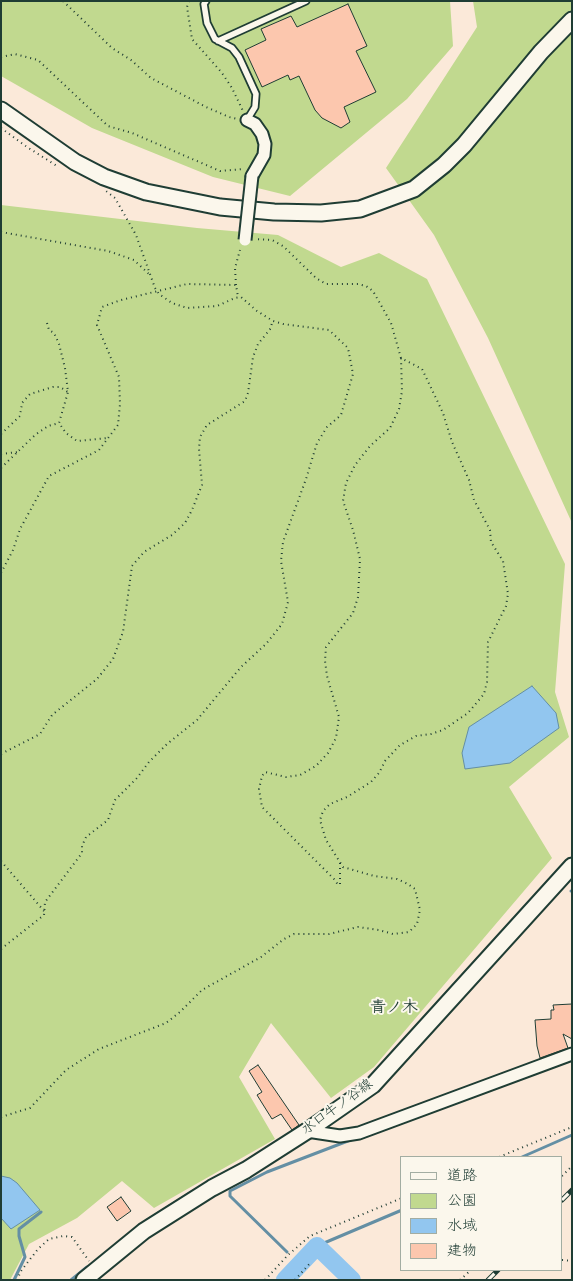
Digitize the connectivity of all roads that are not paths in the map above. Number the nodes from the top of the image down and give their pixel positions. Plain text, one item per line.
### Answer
1 (206, 1) edge
2 (306, 1) edge
3 (572, 20) edge
4 (218, 41) junction
5 (1, 110) edge
6 (247, 120) joint
7 (245, 240) road end
8 (572, 866) edge
9 (572, 1054) edge
10 (307, 1132) junction
11 (90, 1275) edge

1 - 4 lane
2 - 4 lane
3 - 5 street
4 - 6 lane
6 - 7 street, bridge
8 - 10 street, 水口牛ノ谷線
9 - 10 street
10 - 11 street, 水口牛ノ谷線

